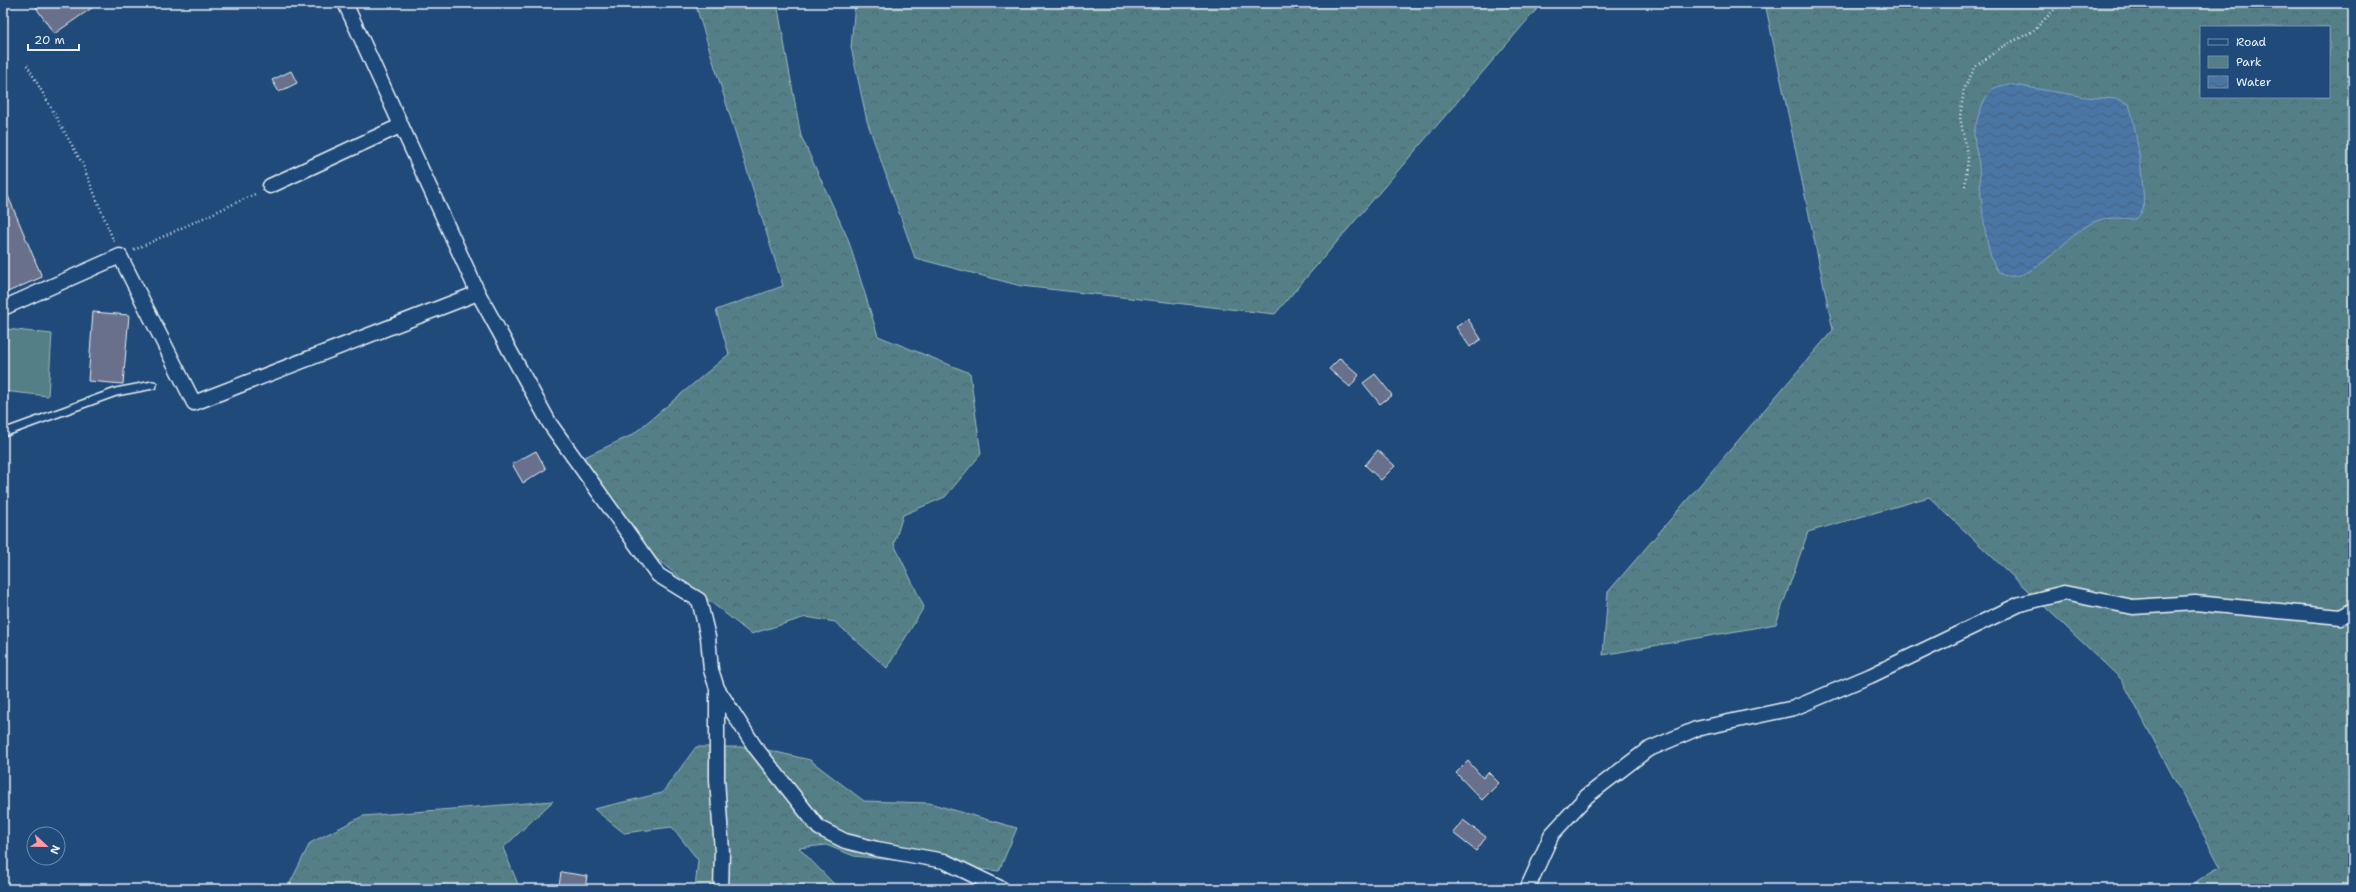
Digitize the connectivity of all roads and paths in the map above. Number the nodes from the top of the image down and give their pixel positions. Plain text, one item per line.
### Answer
1 (345, 3) edge
2 (2055, 3) edge
3 (2061, 3) edge
4 (2057, 7) junction
5 (28, 65) dead end
6 (400, 126) junction
7 (270, 186) joint
8 (1965, 186) dead end
9 (120, 256) junction
10 (478, 293) junction
11 (3, 308) edge
12 (153, 385) dead end
13 (3, 433) edge
14 (2353, 610) edge
15 (717, 688) junction
16 (1003, 888) edge
17 (721, 889) edge
18 (1527, 889) edge

1 - 6 street
2 - 4 path
3 - 4 path
4 - 8 path
5 - 9 path
6 - 7 street
6 - 10 street
7 - 9 path
9 - 10 street
9 - 11 street
10 - 15 street
12 - 13 lane
14 - 18 street
15 - 16 street
15 - 17 street

